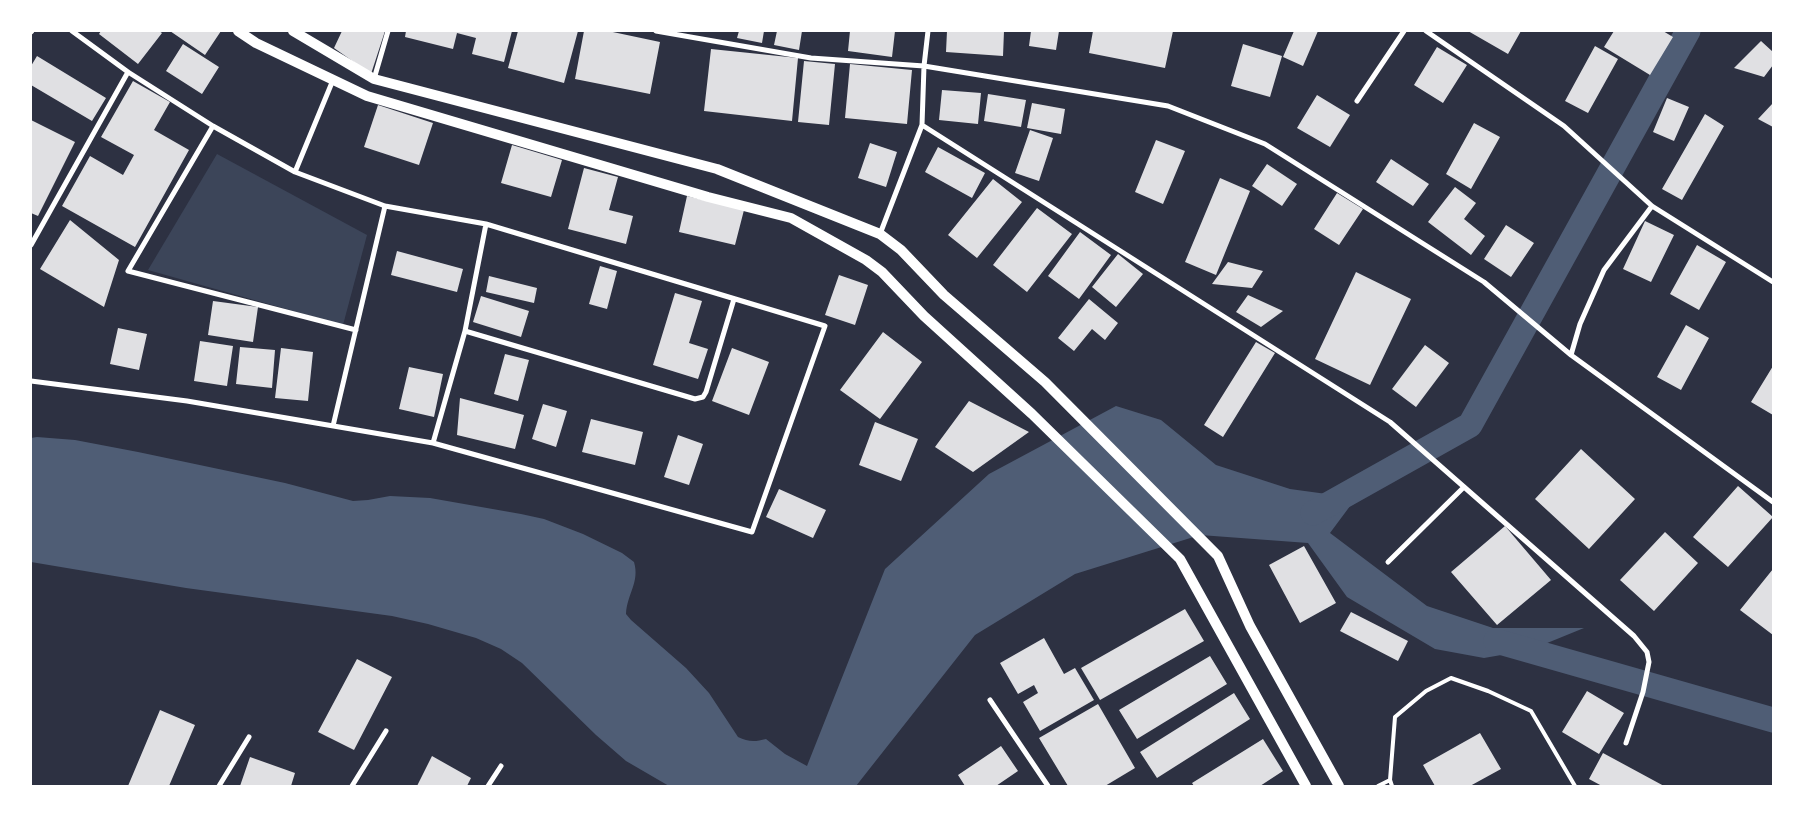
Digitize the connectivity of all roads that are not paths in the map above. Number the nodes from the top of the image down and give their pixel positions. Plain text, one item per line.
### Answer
1 (72, 31) edge
2 (238, 31) edge
3 (293, 31) edge
4 (388, 31) edge
5 (656, 31) edge
6 (928, 31) edge
7 (1404, 31) edge
8 (1426, 31) edge
9 (924, 66) junction
10 (128, 72) junction
11 (374, 78) junction
12 (333, 80) junction
13 (1357, 101) dead end
14 (922, 125) junction
15 (213, 126) junction
16 (295, 172) junction
17 (385, 206) junction
18 (1652, 206) junction
19 (486, 224) junction
20 (880, 234) junction
21 (31, 245) edge
22 (1773, 282) edge
23 (734, 299) junction
24 (356, 330) junction
25 (465, 331) junction
26 (1571, 355) junction
27 (31, 380) edge
28 (333, 426) junction
29 (434, 443) junction
30 (1464, 487) junction
31 (1773, 502) edge
32 (1388, 562) dead end
33 (990, 700) dead end
34 (386, 731) dead end
35 (249, 737) dead end
36 (1626, 743) dead end
37 (501, 766) dead end
38 (1390, 780) junction
39 (220, 786) edge
40 (352, 786) edge
41 (488, 786) edge
42 (1048, 786) edge
43 (1306, 786) edge
44 (1339, 786) edge
45 (1378, 786) edge
46 (1392, 786) edge
47 (1575, 786) edge

1 - 10 street
2 - 12 main road
3 - 11 main road
4 - 11 street
5 - 9 street
6 - 9 street
7 - 13 street
8 - 18 street
9 - 14 street
9 - 26 street
10 - 15 street
10 - 21 street
11 - 20 main road
12 - 16 street
12 - 43 main road
14 - 20 street
14 - 30 street
15 - 16 street
15 - 24 street
16 - 17 street
17 - 19 street
17 - 24 street
18 - 22 street
18 - 26 street
19 - 23 street
19 - 25 street
20 - 44 main road
23 - 25 street
23 - 29 street
24 - 28 street
25 - 29 street
26 - 31 street
27 - 28 street
28 - 29 street
30 - 32 street
30 - 36 street
33 - 42 street
34 - 40 street
35 - 39 street
37 - 41 street
38 - 45 lane
38 - 46 lane
38 - 47 lane

